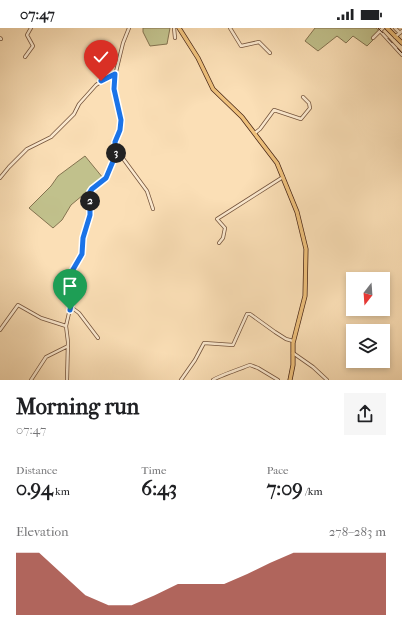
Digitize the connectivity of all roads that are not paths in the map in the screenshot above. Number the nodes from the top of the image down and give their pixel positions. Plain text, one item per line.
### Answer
1 (31, 28) edge
2 (129, 28) edge
3 (174, 28) edge
4 (180, 28) edge
5 (230, 28) edge
6 (383, 28) edge
7 (387, 28) edge
8 (395, 28) edge
9 (380, 31) junction
10 (401, 32) edge
11 (395, 36) junction
12 (175, 38) dead end
13 (373, 38) dead end
14 (402, 43) edge
15 (270, 53) dead end
16 (402, 55) edge
17 (25, 57) dead end
18 (116, 72) junction
19 (303, 97) dead end
20 (255, 133) junction
21 (116, 149) junction
22 (283, 177) junction
23 (0, 178) edge
24 (153, 209) dead end
25 (219, 243) dead end
26 (71, 307) junction
27 (66, 326) junction
28 (0, 330) edge
29 (98, 338) dead end
30 (293, 341) junction
31 (68, 346) junction
32 (293, 353) junction
33 (31, 380) edge
34 (67, 380) edge
35 (181, 380) edge
36 (213, 380) edge
37 (278, 380) edge
38 (290, 380) edge
39 (327, 380) edge

1 - 17 street
2 - 18 street
3 - 12 street
4 - 20 main road
5 - 15 street
6 - 9 street
7 - 11 main road
8 - 10 street
9 - 13 street
9 - 16 street
10 - 11 street
11 - 14 main road
18 - 21 street
18 - 23 street
19 - 20 street
20 - 22 main road
21 - 24 street
21 - 26 street
22 - 25 street
22 - 30 main road
26 - 27 street
26 - 29 street
27 - 28 street
27 - 31 street
30 - 32 main road
30 - 35 street
31 - 33 street
31 - 34 street
32 - 38 main road
32 - 39 street
36 - 37 street

